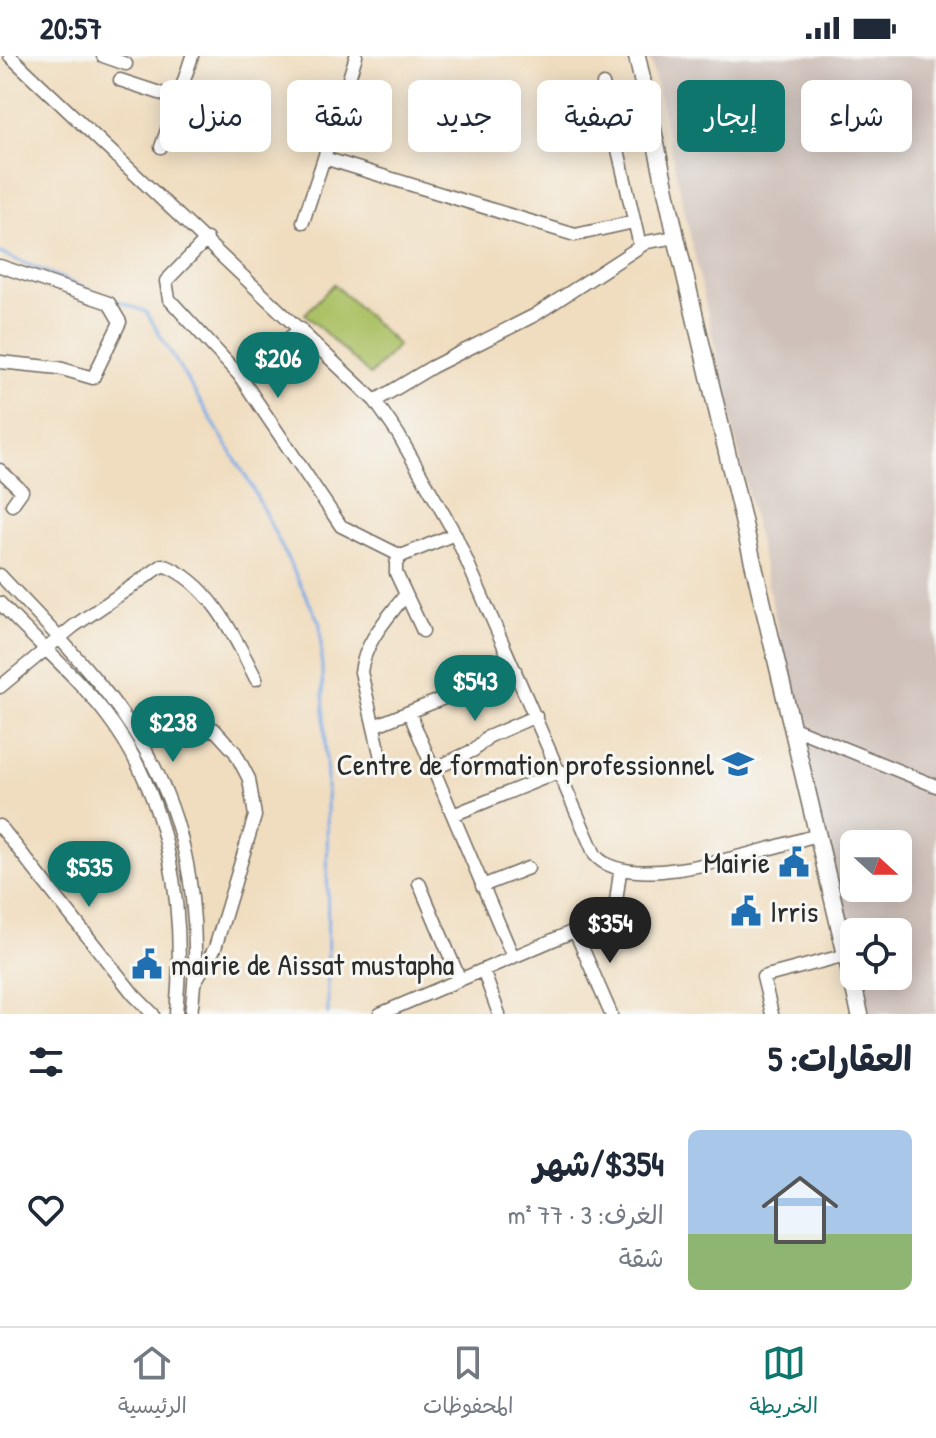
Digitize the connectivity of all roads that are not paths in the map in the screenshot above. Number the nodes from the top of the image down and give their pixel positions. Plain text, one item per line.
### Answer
1 (10, 56) edge
2 (103, 56) edge
3 (192, 56) edge
4 (356, 56) edge
5 (637, 56) edge
6 (126, 64) dead end
7 (120, 80) dead end
8 (184, 80) edge
9 (160, 93) edge
10 (618, 152) edge
11 (324, 158) junction
12 (303, 222) dead end
13 (634, 222) junction
14 (676, 237) junction
15 (207, 239) junction
16 (640, 246) junction
17 (0, 266) edge
18 (301, 329) junction
19 (0, 362) edge
20 (239, 375) junction
21 (375, 401) junction
22 (0, 470) edge
23 (12, 505) dead end
24 (455, 534) junction
25 (401, 556) junction
26 (0, 575) edge
27 (406, 594) junction
28 (0, 603) edge
29 (423, 631) dead end
30 (61, 640) junction
31 (48, 651) junction
32 (515, 670) junction
33 (256, 679) dead end
34 (0, 687) edge
35 (409, 712) junction
36 (536, 716) junction
37 (374, 726) junction
38 (791, 727) junction
39 (140, 743) junction
40 (382, 762) dead end
41 (434, 769) junction
42 (561, 771) junction
43 (936, 786) edge
44 (453, 815) junction
45 (0, 826) edge
46 (818, 835) junction
47 (528, 868) dead end
48 (620, 872) junction
49 (419, 883) dead end
50 (482, 886) junction
51 (840, 929) edge
52 (575, 931) junction
53 (513, 957) junction
54 (840, 957) edge
55 (483, 970) junction
56 (460, 980) junction
57 (195, 982) junction
58 (854, 990) edge
59 (153, 1014) edge
60 (176, 1014) edge
61 (191, 1014) edge
62 (380, 1014) edge
63 (499, 1014) edge
64 (611, 1014) edge
65 (772, 1014) edge
66 (860, 1014) edge

1 - 15 street
2 - 6 street
3 - 8 street
4 - 11 street
5 - 14 street
7 - 9 street
10 - 13 street
11 - 12 street
11 - 13 street
13 - 16 street
14 - 16 street
14 - 38 street
15 - 18 street
15 - 20 street
16 - 21 street
17 - 19 street
18 - 20 street
18 - 21 street
20 - 25 street
21 - 24 street
22 - 23 street
24 - 25 street
24 - 32 street
25 - 27 street
26 - 30 street
27 - 29 street
27 - 37 street
28 - 31 street
30 - 31 street
30 - 33 street
30 - 39 street
31 - 34 street
31 - 60 street
32 - 35 street
32 - 36 street
35 - 37 street
35 - 41 street
36 - 41 street
36 - 42 street
37 - 40 street
38 - 43 street
38 - 46 street
39 - 57 street
39 - 57 street
41 - 44 street
42 - 44 street
42 - 48 street
44 - 50 street
45 - 59 street
46 - 48 street
46 - 51 street
47 - 50 street
48 - 52 street
49 - 56 street
50 - 53 street
52 - 53 street
52 - 64 street
53 - 55 street
54 - 65 street
55 - 56 street
55 - 63 street
56 - 62 street
57 - 61 street
58 - 66 street

